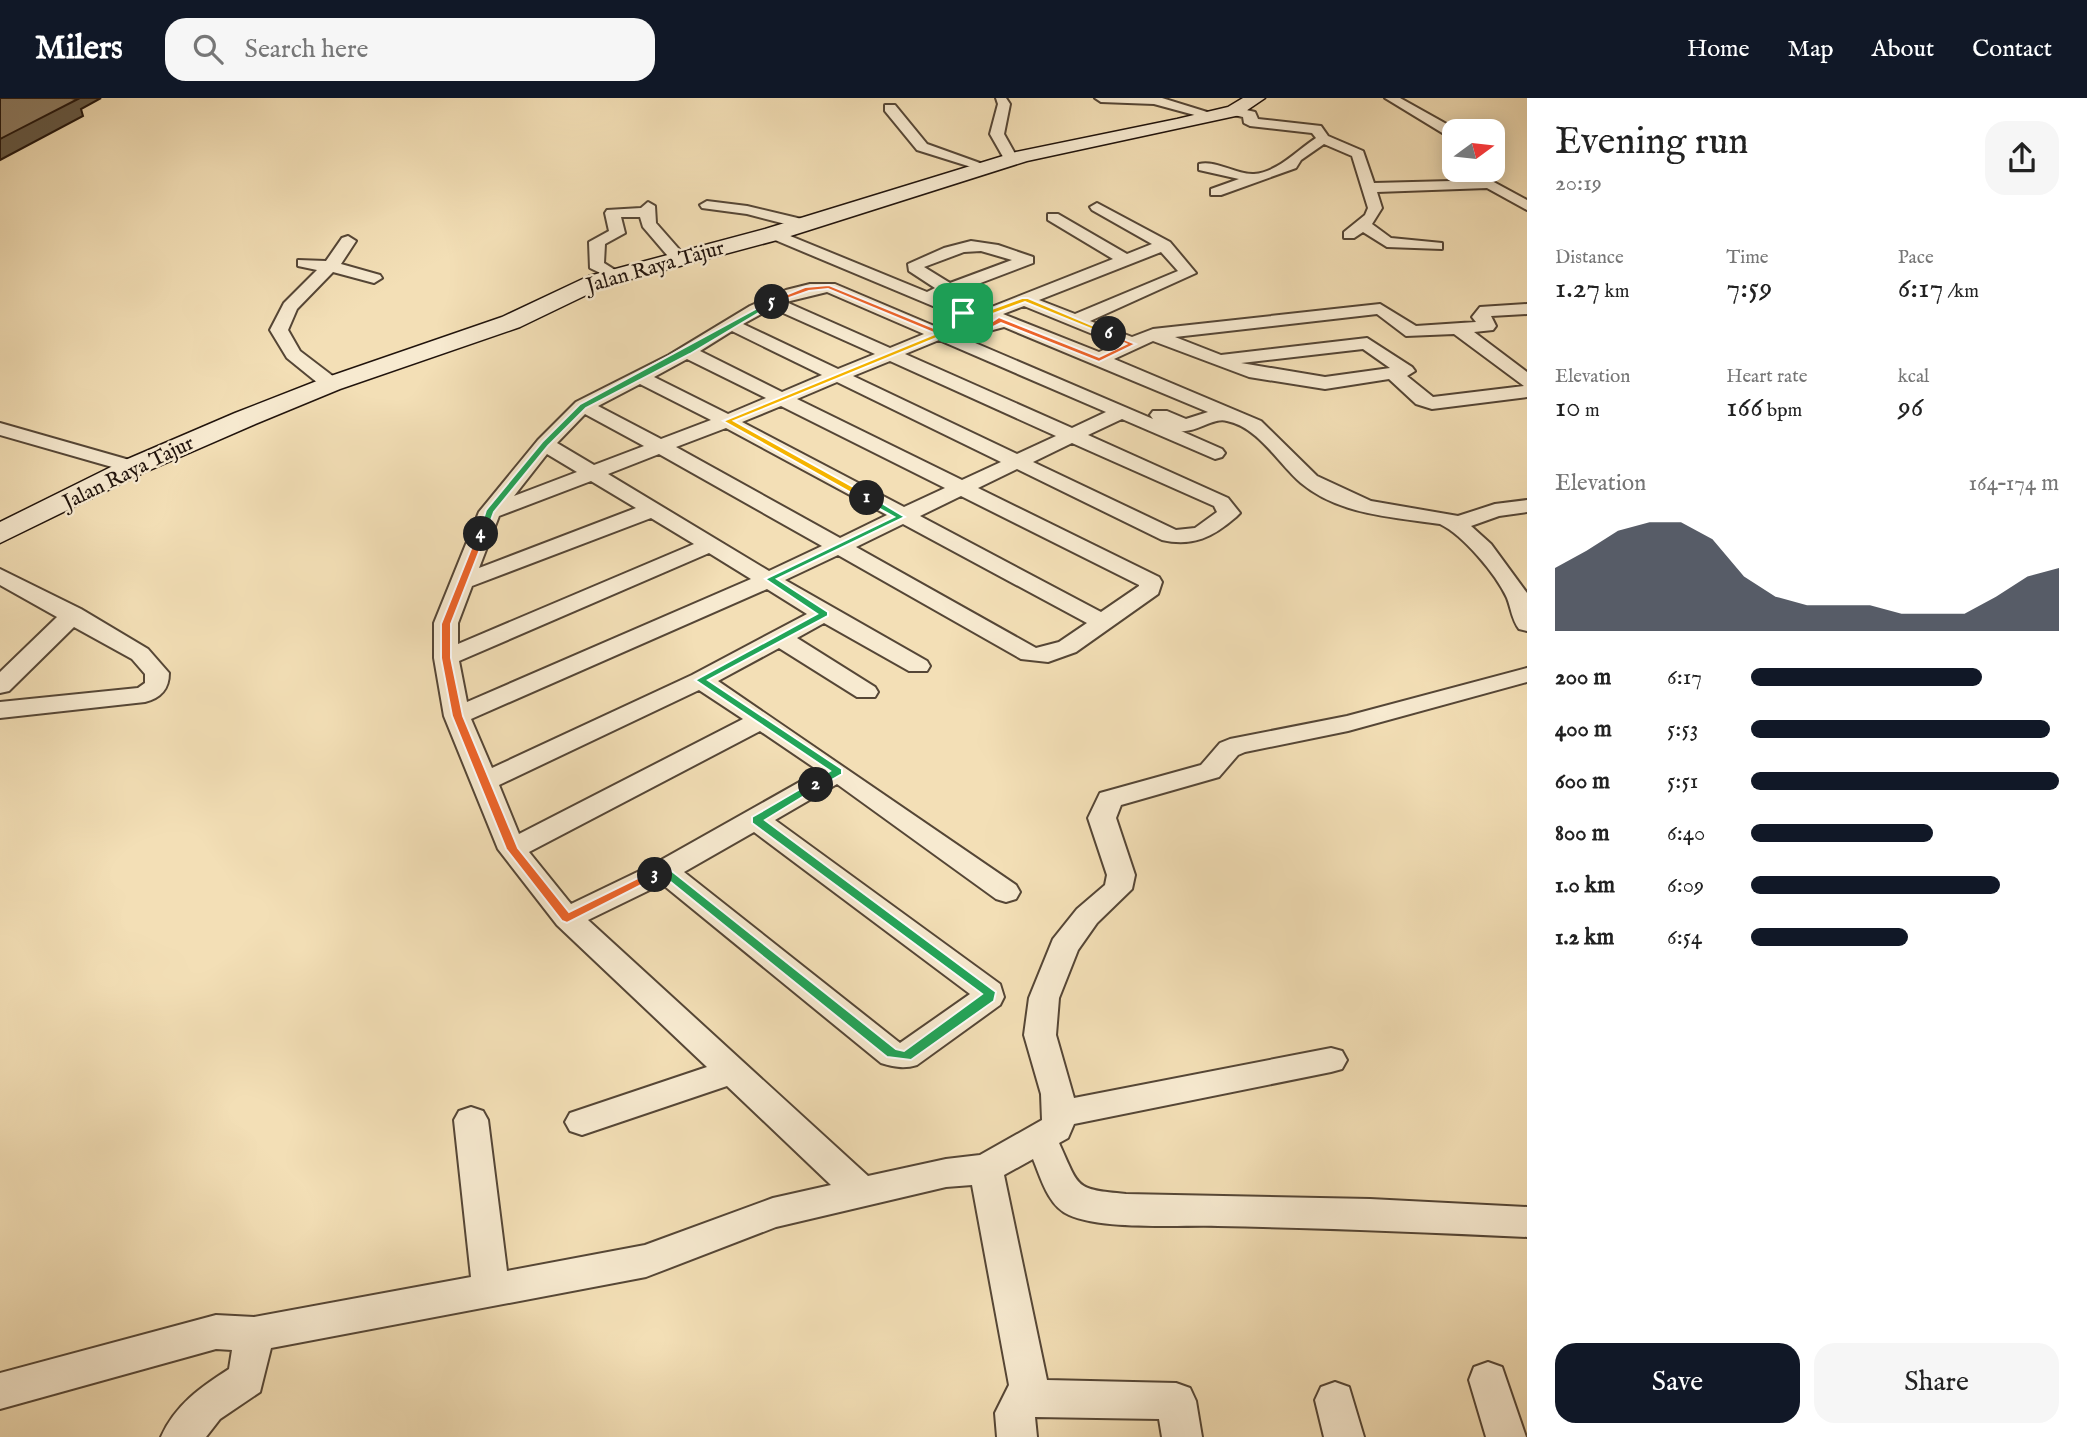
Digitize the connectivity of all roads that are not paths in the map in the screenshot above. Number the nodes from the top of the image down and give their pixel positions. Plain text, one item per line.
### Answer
1 (1101, 98) edge
2 (1256, 98) edge
3 (1391, 98) edge
4 (1151, 99) edge
5 (1001, 100) dead end
6 (890, 108) dead end
7 (1223, 113) junction
8 (1442, 127) edge
9 (1323, 138) junction
10 (1011, 159) junction
11 (984, 167) junction
12 (1204, 167) dead end
13 (1256, 178) junction
14 (1505, 179) edge
15 (1442, 181) edge
16 (1503, 182) edge
17 (1523, 187) dead end
18 (1368, 188) junction
19 (1216, 191) dead end
20 (707, 205) dead end
21 (1527, 206) edge
22 (1097, 207) dead end
23 (647, 209) joint
24 (1053, 217) dead end
25 (805, 224) junction
26 (1362, 224) junction
27 (773, 234) junction
28 (1349, 235) dead end
29 (348, 240) dead end
30 (1164, 245) junction
31 (1436, 246) dead end
32 (679, 259) junction
33 (1125, 260) junction
34 (304, 264) dead end
35 (331, 267) junction
36 (615, 275) junction
37 (374, 278) dead end
38 (949, 290) junction
39 (928, 297) junction
40 (1025, 300) junction
41 (773, 302) junction
42 (1527, 309) edge
43 (995, 316) junction
44 (963, 319) junction
45 (1077, 320) junction
46 (732, 325) junction
47 (1459, 330) junction
48 (941, 333) junction
49 (1153, 334) junction
50 (1133, 344) junction
51 (687, 352) junction
52 (891, 355) junction
53 (1099, 359) junction
54 (1220, 360) junction
55 (1393, 373) junction
56 (839, 376) junction
57 (640, 377) junction
58 (1527, 381) edge
59 (331, 384) junction
60 (1527, 391) edge
61 (784, 400) junction
62 (583, 406) junction
63 (1136, 407) junction
64 (1217, 416) dead end
65 (727, 421) junction
66 (0, 429) edge
67 (1072, 436) junction
68 (545, 444) junction
69 (659, 447) junction
70 (1215, 453) dead end
71 (1019, 462) junction
72 (133, 467) junction
73 (595, 473) junction
74 (962, 489) junction
75 (1527, 506) edge
76 (654, 509) junction
77 (490, 512) junction
78 (901, 517) junction
79 (1457, 524) junction
80 (0, 534) edge
81 (712, 544) junction
82 (839, 545) junction
83 (0, 576) edge
84 (770, 579) junction
85 (463, 582) junction
86 (74, 614) junction
87 (824, 614) junction
88 (1102, 622) junction
89 (1527, 624) edge
90 (780, 638) junction
91 (446, 658) junction
92 (918, 667) dead end
93 (1527, 675) edge
94 (701, 680) junction
95 (0, 686) edge
96 (866, 692) dead end
97 (0, 710) edge
98 (457, 716) junction
99 (761, 720) junction
100 (838, 772) junction
101 (486, 781) junction
102 (757, 820) junction
103 (512, 849) junction
104 (664, 871) junction
105 (1006, 892) dead end
106 (567, 918) junction
107 (1331, 1060) dead end
108 (730, 1072) junction
109 (471, 1120) dead end
110 (582, 1122) dead end
111 (1050, 1127) junction
112 (986, 1169) junction
113 (862, 1192) junction
114 (1527, 1222) edge
115 (491, 1290) junction
116 (254, 1334) junction
117 (1489, 1380) dead end
118 (0, 1391) edge
119 (1023, 1398) junction
120 (181, 1437) edge
121 (1017, 1437) edge
122 (1182, 1437) edge
123 (1506, 1437) edge

1 - 4 street
2 - 7 main road, Jalan Raya Tajur
3 - 8 street
4 - 7 street
5 - 10 street
6 - 11 street
7 - 9 street
7 - 10 main road, Jalan Raya Tajur
9 - 13 street
9 - 18 street
10 - 11 main road, Jalan Raya Tajur
11 - 25 main road, Jalan Raya Tajur
12 - 13 street
13 - 19 street
14 - 17 street
15 - 18 street
16 - 21 street
18 - 26 street
20 - 25 street
22 - 30 street
23 - 32 street
23 - 36 street
24 - 33 street
25 - 27 main road, Jalan Raya Tajur
26 - 28 street
26 - 31 street
27 - 32 main road, Jalan Raya Tajur
27 - 39 street
29 - 35 street
30 - 33 street
30 - 45 street
32 - 36 main road, Jalan Raya Tajur
33 - 40 street
34 - 35 street
35 - 37 street
35 - 59 street
36 - 59 main road, Jalan Raya Tajur
38 - 38 street
38 - 39 street
39 - 44 street
40 - 43 street
40 - 45 street
41 - 46 street
41 - 48 street
41 - 52 street
42 - 47 street
43 - 44 street
43 - 53 street
44 - 48 street
45 - 50 street
46 - 51 street
46 - 56 street
47 - 49 street
47 - 58 street
48 - 52 street
48 - 63 street
49 - 50 street
49 - 54 street
50 - 53 street
51 - 57 street
51 - 61 street
52 - 56 street
52 - 67 street
53 - 79 street
54 - 55 street
54 - 55 street
55 - 60 street
56 - 61 street
56 - 71 street
57 - 62 street
57 - 65 street
59 - 72 main road, Jalan Raya Tajur
61 - 65 street
61 - 74 street
62 - 68 street
62 - 69 street
63 - 64 street
63 - 67 street
63 - 70 street
65 - 69 street
65 - 78 street
66 - 72 street
67 - 71 street
67 - 71 street
68 - 73 street
68 - 77 street
69 - 73 street
69 - 82 street
71 - 74 street
72 - 80 main road, Jalan Raya Tajur
73 - 76 street
73 - 77 street
74 - 78 street
74 - 88 street
75 - 79 street
76 - 81 street
76 - 85 street
77 - 85 street
78 - 82 street
78 - 88 street
79 - 89 street
81 - 84 street
81 - 91 street
82 - 84 street
82 - 88 street
83 - 86 street
84 - 87 street
84 - 98 street
85 - 91 street
86 - 95 street
86 - 97 street
87 - 90 street
87 - 92 street
90 - 94 street
90 - 96 street
91 - 98 street
93 - 111 street
94 - 99 street
94 - 101 street
98 - 101 street
99 - 100 street
99 - 103 street
100 - 102 street
100 - 105 street
101 - 103 street
102 - 104 street
102 - 104 street
103 - 106 street
104 - 106 street
106 - 108 street
107 - 111 street
108 - 110 street
108 - 113 street
109 - 115 street
111 - 112 street
111 - 114 street
112 - 113 street
112 - 119 street
113 - 115 street
115 - 116 street
116 - 118 street
116 - 120 street
117 - 123 street
119 - 121 street
119 - 122 street

